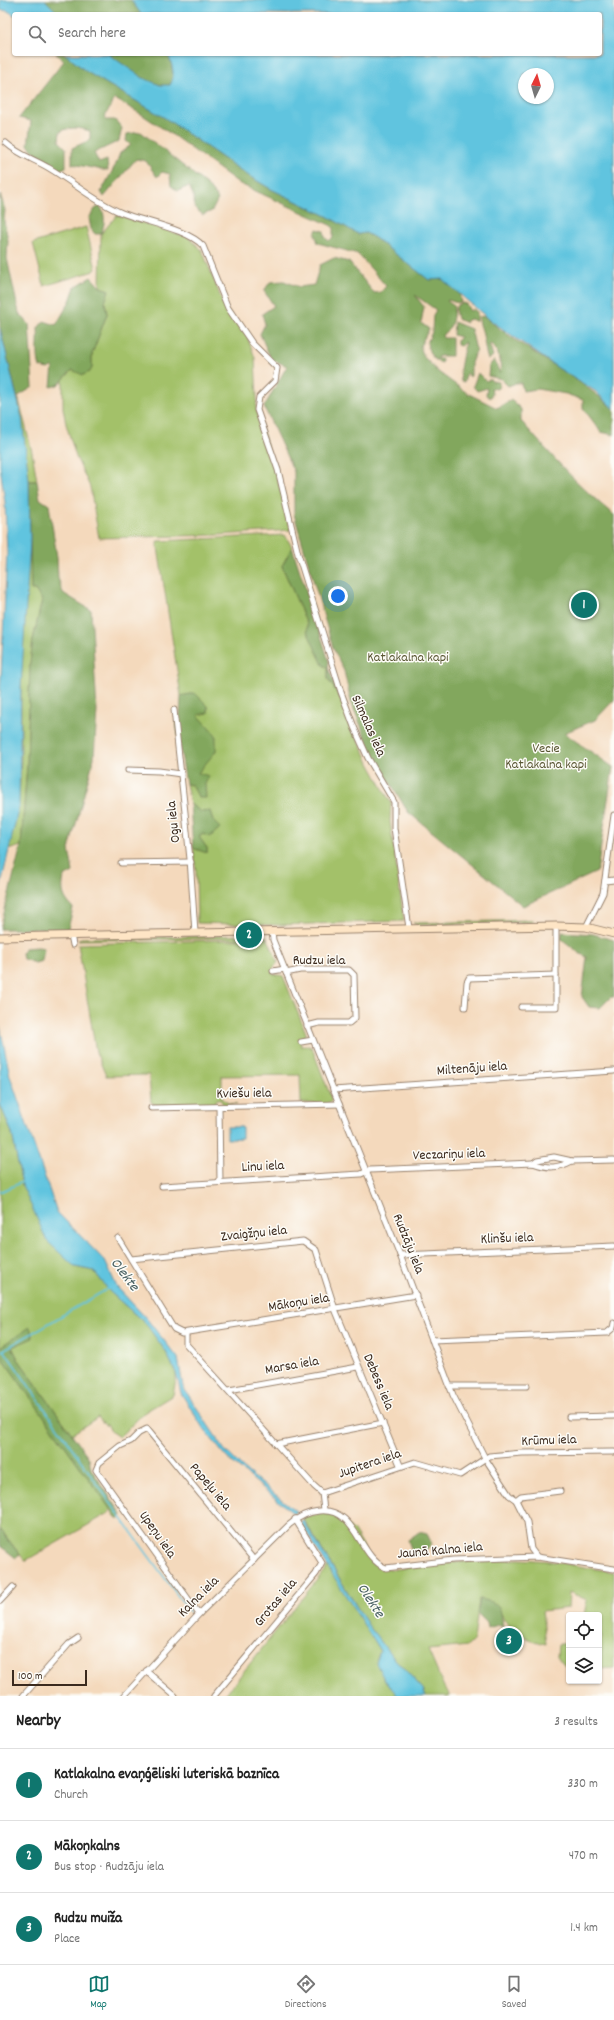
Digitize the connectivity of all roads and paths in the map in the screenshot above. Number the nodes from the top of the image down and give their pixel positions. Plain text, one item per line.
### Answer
1 (6, 143) dead end
2 (174, 710) dead end
3 (128, 770) dead end
4 (181, 774) junction
5 (614, 815) edge
6 (191, 862) junction
7 (121, 863) dead end
8 (614, 880) edge
9 (605, 881) junction
10 (556, 926) junction
11 (409, 928) junction
12 (586, 928) junction
13 (272, 931) junction
14 (195, 932) junction
15 (614, 934) edge
16 (71, 935) junction
17 (0, 936) edge
18 (73, 946) dead end
19 (273, 971) dead end
20 (286, 971) junction
21 (556, 975) junction
22 (466, 1007) dead end
23 (521, 1007) dead end
24 (307, 1026) junction
25 (313, 1040) junction
26 (302, 1042) dead end
27 (614, 1071) edge
28 (332, 1090) junction
29 (339, 1104) junction
30 (219, 1107) junction
31 (151, 1108) dead end
32 (614, 1160) edge
33 (572, 1161) junction
34 (533, 1163) junction
35 (366, 1172) junction
36 (220, 1182) junction
37 (162, 1186) dead end
38 (118, 1238) dead end
39 (614, 1246) edge
40 (400, 1255) junction
41 (131, 1259) junction
42 (416, 1295) junction
43 (335, 1309) junction
44 (614, 1323) edge
45 (186, 1334) junction
46 (432, 1340) junction
47 (358, 1367) junction
48 (449, 1386) junction
49 (527, 1386) dead end
50 (229, 1390) junction
51 (614, 1416) edge
52 (569, 1417) dead end
53 (383, 1423) junction
54 (276, 1444) junction
55 (614, 1452) edge
56 (484, 1458) junction
57 (400, 1465) junction
58 (96, 1470) joint
59 (560, 1491) dead end
60 (322, 1492) junction
61 (516, 1500) junction
62 (324, 1510) junction
63 (296, 1519) junction
64 (537, 1557) junction
65 (254, 1560) junction
66 (614, 1569) edge
67 (13, 1587) dead end
68 (0, 1600) edge
69 (199, 1614) junction
70 (78, 1638) dead end
71 (146, 1671) junction
72 (23, 1696) edge
73 (124, 1696) edge
74 (175, 1696) edge
75 (214, 1696) edge

1 - 11 street, Silmalas iela
2 - 4 street, Ogu iela
3 - 4 street
4 - 6 street, Ogu iela
5 - 9 street
6 - 7 street
6 - 14 street, Ogu iela
8 - 9 street
9 - 12 street
10 - 11 main road
10 - 12 main road
10 - 21 street
11 - 13 main road
12 - 15 main road
13 - 14 main road
13 - 20 street, Rudzāju iela
14 - 16 main road
16 - 17 main road
16 - 18 street
19 - 20 street
20 - 24 street, Rudzāju iela
20 - 24 street, Rudzu iela
21 - 22 street
21 - 23 street
24 - 25 street, Rudzāju iela
25 - 26 street
25 - 28 street, Rudzāju iela
27 - 28 street, Miltenāju iela
28 - 29 street, Rudzāju iela
29 - 30 street, Kviešu iela
29 - 35 street, Rudzāju iela
30 - 31 street, Kviešu iela
30 - 36 street
32 - 33 street, Veczariņu iela
33 - 34 street, Veczariņu iela
33 - 34 street, Veczariņu iela
34 - 35 street, Veczariņu iela
35 - 36 street, Linu iela
35 - 40 street, Rudzāju iela
36 - 37 street, Linu iela
38 - 41 street
39 - 40 street, Klinšu iela
40 - 42 street, Rudzāju iela
41 - 43 street, Zvaigžņu iela
41 - 45 street
42 - 43 street, Mākoņu iela
42 - 46 street, Rudzāju iela
43 - 45 street, Mākoņu iela
43 - 47 street, Debess iela
44 - 46 street
45 - 50 street
46 - 48 street, Rudzāju iela
47 - 50 street, Marsa iela
47 - 53 street, Debess iela
48 - 49 street
48 - 56 street, Rudzāju iela
50 - 54 street
51 - 52 street
53 - 54 street
53 - 57 street, Debess iela
54 - 60 street
55 - 56 street, Krūmu iela
56 - 57 street, Jupitera iela
56 - 61 street, Rudzāju iela
57 - 60 street, Jupitera iela
58 - 65 street, Papeļu iela
58 - 69 street, Upeņu iela
59 - 61 street
60 - 62 street
61 - 64 street, Rudzāju iela
62 - 63 street
62 - 64 street, Jaunā Kalna iela
63 - 65 street, Kalna iela
63 - 75 street, Grotas iela
64 - 66 street, Jaunā Kalna iela
65 - 69 street, Kalna iela
67 - 68 street
69 - 71 street, Kalna iela
70 - 72 street
71 - 73 street, Kalna iela
71 - 74 street

